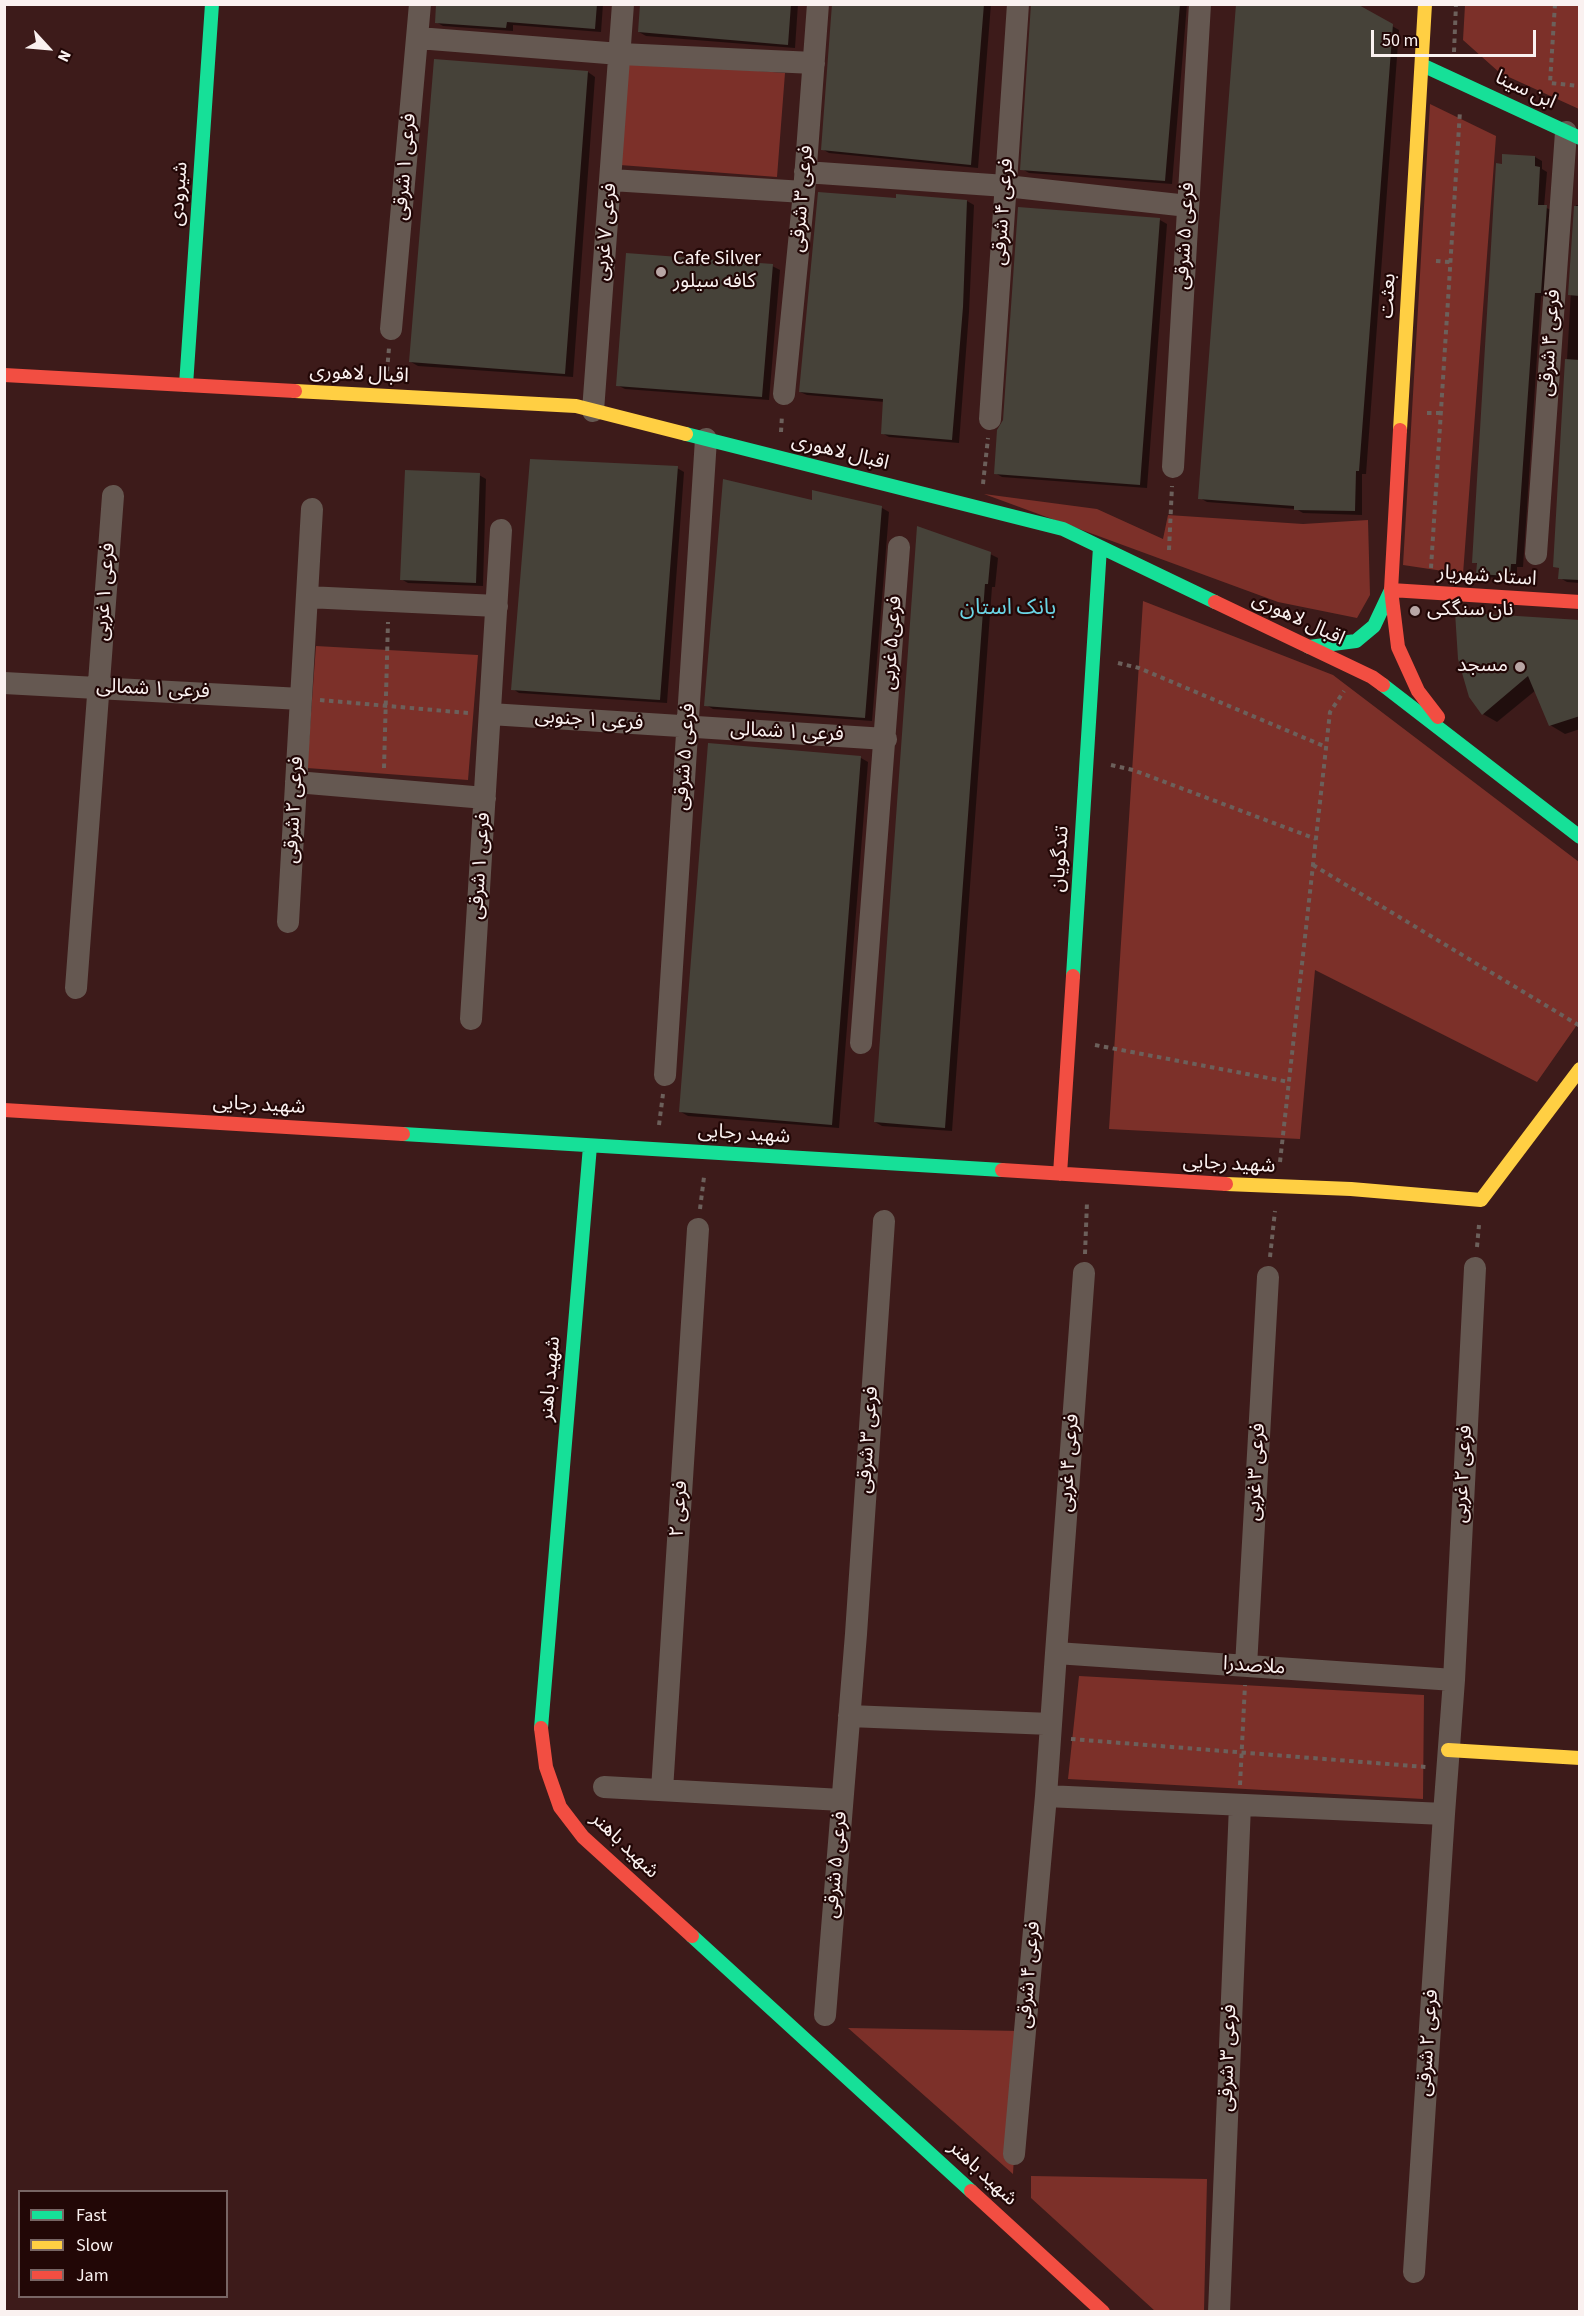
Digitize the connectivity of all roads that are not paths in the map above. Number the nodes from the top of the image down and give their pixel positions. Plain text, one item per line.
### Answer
1 (212, 4) edge
2 (420, 4) edge
3 (623, 4) edge
4 (818, 4) edge
5 (1018, 4) edge
6 (1200, 4) edge
7 (1412, 4) edge
8 (1425, 12) edge
9 (418, 38) junction
10 (620, 54) junction
11 (813, 63) junction
12 (1422, 65) junction
13 (1573, 135) edge
14 (611, 180) junction
15 (805, 182) junction
16 (1006, 186) junction
17 (1188, 206) junction
18 (391, 329) road end
19 (4, 375) edge
20 (186, 385) junction
21 (784, 394) road end
22 (593, 411) junction
23 (990, 419) road end
24 (706, 439) junction
25 (1173, 467) road end
26 (113, 496) dead end
27 (312, 509) dead end
28 (501, 530) dead end
29 (899, 547) dead end
30 (1100, 547) junction
31 (1536, 554) dead end
32 (1391, 590) junction
33 (307, 597) junction
34 (1580, 602) edge
35 (497, 606) junction
36 (1309, 646) junction
37 (4, 683) edge
38 (99, 687) junction
39 (301, 699) junction
40 (490, 714) junction
41 (688, 728) junction
42 (886, 739) junction
43 (1459, 744) junction
44 (296, 782) junction
45 (485, 798) junction
46 (1580, 837) edge
47 (288, 922) dead end
48 (76, 988) dead end
49 (471, 1019) dead end
50 (861, 1043) dead end
51 (1580, 1069) edge
52 (665, 1075) road end
53 (4, 1110) edge
54 (590, 1146) junction
55 (1060, 1174) junction
56 (884, 1221) dead end
57 (698, 1229) road end
58 (1474, 1268) road end
59 (1084, 1273) road end
60 (1268, 1277) road end
61 (1056, 1653) junction
62 (1246, 1666) junction
63 (1454, 1680) junction
64 (849, 1716) junction
65 (1051, 1731) junction
66 (1580, 1758) edge
67 (1448, 1759) junction
68 (604, 1787) dead end
69 (662, 1790) junction
70 (1046, 1796) junction
71 (842, 1800) junction
72 (1240, 1805) junction
73 (1444, 1814) junction
74 (825, 2015) dead end
75 (1014, 2154) dead end
76 (1414, 2272) dead end
77 (1103, 2312) edge
78 (1219, 2312) edge

1 - 20 street, شیرودی
2 - 9 street, فرعی ۱ شرقی
3 - 10 street
4 - 11 street, فرعی ۳ شرقی
5 - 16 street, فرعی ۴ شرقی
6 - 17 street, فرعی ۵ شرقی
7 - 8 street
8 - 12 street, بعثت
9 - 10 street
9 - 18 street, فرعی ۱ شرقی
10 - 11 street
10 - 14 street, فرعی ۷ غربی
11 - 15 street, فرعی ۳ شرقی
12 - 13 street, ابن سینا
12 - 32 street, بعثت
13 - 31 street, فرعی ۴ شرقی
14 - 15 street
14 - 22 street, فرعی ۷ غربی
15 - 16 street
15 - 21 street, فرعی ۳ شرقی
16 - 17 street
16 - 23 street, فرعی ۴ شرقی
17 - 25 street, فرعی ۵ شرقی
19 - 20 street, اقبال لاهوری
20 - 22 street, اقبال لاهوری
22 - 24 street, اقبال لاهوری
24 - 30 street, اقبال لاهوری
24 - 41 street, فرعی ۵ شرقی
26 - 38 street, فرعی ۱ غربی
27 - 33 street
28 - 35 street
29 - 42 street, فرعی۵ غربی
30 - 36 street, اقبال لاهوری
30 - 55 street, تندگویان
32 - 34 street, استاد شهریار
32 - 36 street
32 - 43 street
33 - 35 street
33 - 39 street
35 - 40 street
36 - 43 street, اقبال لاهوری
37 - 38 street, فرعی ۱ شمالی
38 - 39 street, فرعی ۱ شمالی
38 - 48 street
39 - 44 street, فرعی ۲ شرقی
40 - 41 street, فرعی ۱ جنوبی
40 - 45 street, فرعی ۱ شرقی
41 - 42 street, فرعی ۱ شمالی
41 - 52 street, فرعی ۵ شرقی
42 - 50 street
43 - 46 street, اقبال لاهوری
44 - 45 street
44 - 47 street, فرعی ۲ شرقی
45 - 49 street, فرعی ۱ شرقی
51 - 55 street, شهید رجایی
53 - 54 street, شهید رجایی
54 - 55 street, شهید رجایی
54 - 77 street, شهید باهنر
56 - 64 street, فرعی ۳ شرقی
57 - 69 street, فرعی ۲
58 - 63 street, فرعی ۲ غربی
59 - 61 street, فرعی ۴ غربی
60 - 62 street, فرعی ۳ غربی
61 - 62 street, ملاصدرا
61 - 65 street
62 - 63 street, ملاصدرا
63 - 67 street
64 - 65 street
64 - 71 street, فرعی ۵ شرقی
65 - 70 street
66 - 67 street
67 - 73 street
68 - 69 street
69 - 71 street
70 - 72 street
70 - 75 street, فرعی ۴ شرقی
71 - 74 street, فرعی ۵ شرقی
72 - 73 street
72 - 78 street, فرعی ۳ شرقی
73 - 76 street, فرعی ۲ شرقی

